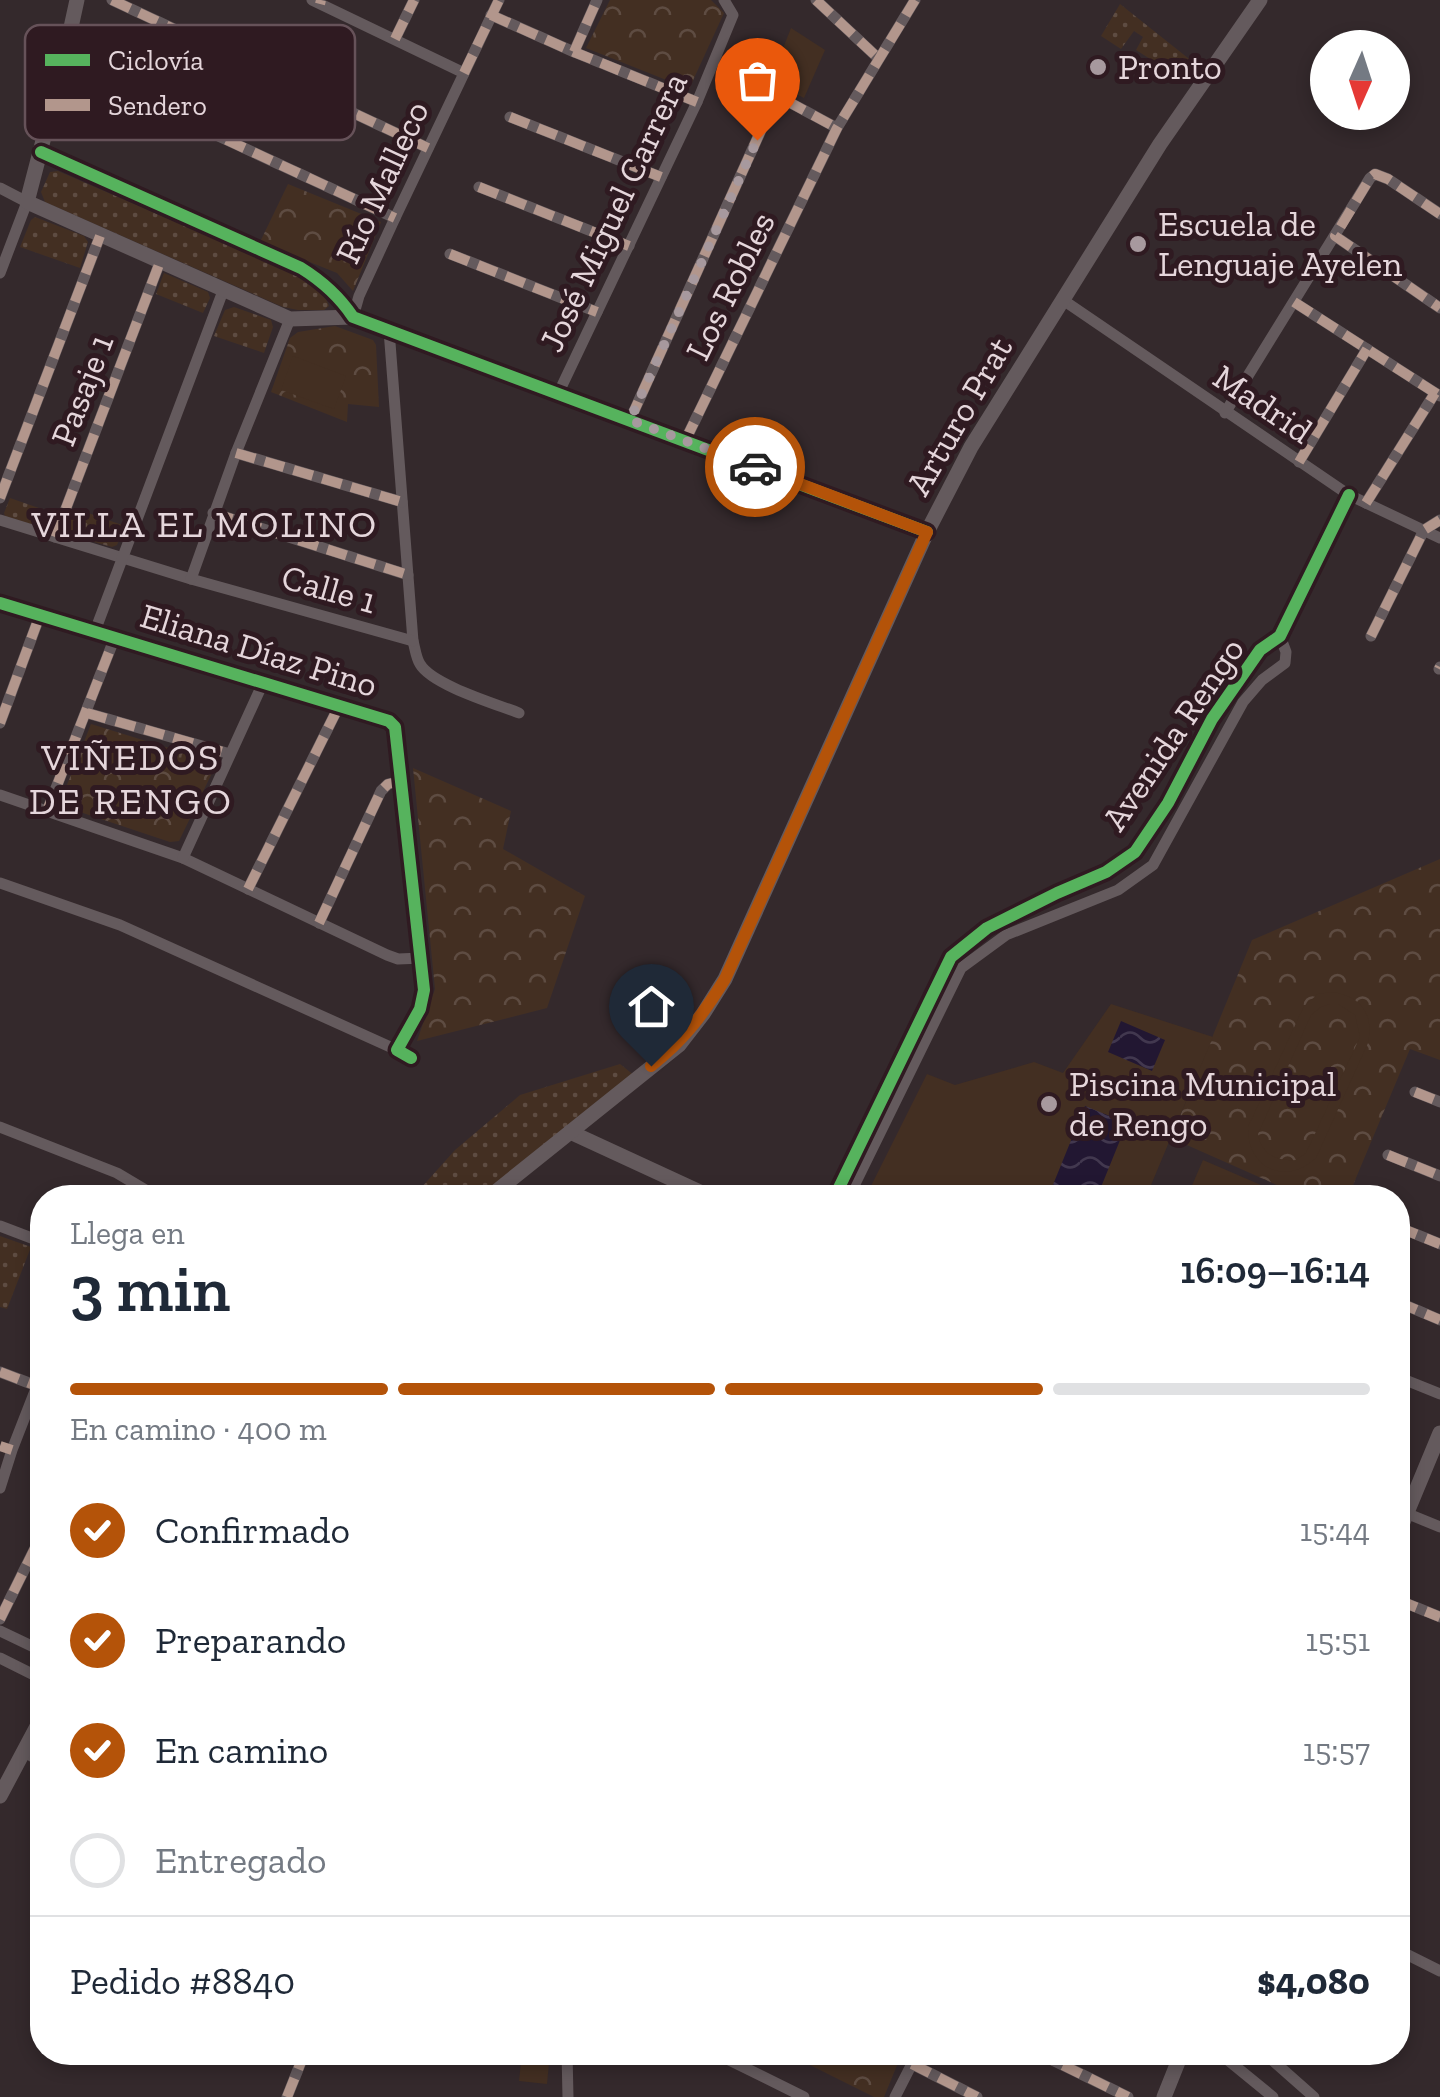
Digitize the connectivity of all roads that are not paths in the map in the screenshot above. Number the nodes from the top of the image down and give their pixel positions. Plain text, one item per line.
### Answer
1 (76, 0) edge
2 (112, 0) edge
3 (414, 0) edge
4 (498, 0) edge
5 (596, 0) edge
6 (724, 0) edge
7 (816, 0) edge
8 (318, 1) edge
9 (1253, 2) edge
10 (909, 3) edge
11 (491, 15) junction
12 (71, 25) edge
13 (165, 25) edge
14 (396, 40) junction
15 (574, 52) junction
16 (878, 58) junction
17 (464, 73) junction
18 (697, 102) junction
19 (355, 114) edge
20 (510, 117) dead end
21 (837, 128) junction
22 (44, 140) edge
23 (227, 140) edge
24 (428, 148) junction
25 (41, 152) junction
26 (662, 177) junction
27 (480, 187) dead end
28 (0, 188) edge
29 (27, 202) junction
30 (1440, 214) edge
31 (395, 218) junction
32 (100, 236) junction
33 (1335, 236) junction
34 (629, 246) junction
35 (450, 254) dead end
36 (160, 262) junction
37 (0, 273) edge
38 (223, 291) junction
39 (1063, 300) junction
40 (1294, 302) junction
41 (1440, 308) edge
42 (597, 312) junction
43 (352, 317) junction
44 (290, 319) junction
45 (388, 330) junction
46 (1367, 349) junction
47 (558, 394) junction
48 (1437, 394) edge
49 (1226, 412) junction
50 (630, 420) junction
51 (685, 441) junction
52 (236, 453) junction
53 (1299, 462) junction
54 (1349, 495) junction
55 (0, 498) edge
56 (402, 502) junction
57 (1366, 503) junction
58 (214, 513) junction
59 (0, 520) edge
60 (1440, 520) edge
61 (1424, 530) junction
62 (927, 532) junction
63 (56, 537) junction
64 (1440, 538) edge
65 (122, 558) junction
66 (408, 575) junction
67 (191, 578) junction
68 (0, 602) edge
69 (40, 615) junction
70 (95, 631) junction
71 (1280, 636) junction
72 (1371, 636) dead end
73 (114, 637) junction
74 (412, 641) junction
75 (263, 683) junction
76 (339, 706) junction
77 (86, 713) junction
78 (519, 713) dead end
79 (0, 723) edge
80 (230, 754) junction
81 (402, 781) junction
82 (0, 795) edge
83 (47, 811) junction
84 (182, 858) junction
85 (0, 883) edge
86 (248, 889) junction
87 (319, 922) junction
88 (422, 958) junction
89 (397, 1050) junction
90 (412, 1058) dead end
91 (1414, 1092) dead end
92 (1440, 1102) edge
93 (0, 1127) edge
94 (570, 1132) junction
95 (1388, 1155) dead end
96 (1440, 1176) edge
97 (137, 1185) edge
98 (504, 1185) edge
99 (685, 1185) edge
100 (840, 1185) edge
101 (854, 1185) edge
102 (0, 1226) edge
103 (1410, 1232) edge
104 (30, 1237) edge
105 (1440, 1244) edge
106 (1410, 1307) edge
107 (1440, 1320) edge
108 (0, 1372) edge
109 (30, 1383) edge
110 (1410, 1383) edge
111 (1440, 1394) edge
112 (30, 1400) edge
113 (1440, 1433) edge
114 (6, 1448) edge
115 (0, 1488) edge
116 (1410, 1495) edge
117 (1410, 1514) edge
118 (1440, 1527) edge
119 (30, 1558) edge
120 (1410, 1605) edge
121 (1440, 1617) edge
122 (0, 1619) edge
123 (0, 1631) edge
124 (30, 1645) edge
125 (0, 1658) edge
126 (30, 1672) edge
127 (30, 1740) edge
128 (24, 1752) junction
129 (30, 1755) edge
130 (0, 1796) edge
131 (1410, 1956) edge
132 (1440, 1971) edge
133 (299, 2065) edge
134 (567, 2065) edge
135 (739, 2065) edge
136 (911, 2065) edge
137 (926, 2065) edge
138 (1063, 2065) edge
139 (1177, 2065) edge
140 (1234, 2065) edge
141 (1278, 2065) edge
142 (287, 2097) edge
143 (568, 2097) edge
144 (804, 2097) edge
145 (895, 2097) edge
146 (977, 2097) edge
147 (1128, 2097) edge
148 (1164, 2097) edge
149 (1273, 2097) edge
150 (1314, 2097) edge

1 - 12 street
2 - 13 street
3 - 14 street
4 - 11 street, Río Malleco
5 - 15 street
6 - 18 street, José Miguel Carrera
7 - 16 street
8 - 14 street
9 - 39 street, Arturo Prat
10 - 16 street, Los Robles
11 - 15 street
11 - 17 street, Río Malleco
14 - 17 street
15 - 18 street
16 - 21 street, Los Robles
17 - 24 street, Río Malleco
18 - 26 street, José Miguel Carrera
19 - 24 street
20 - 26 street
21 - 50 street
21 - 51 street, Los Robles
22 - 25 street
23 - 31 street
24 - 31 street, Río Malleco
25 - 29 street
25 - 43 street
26 - 34 street, José Miguel Carrera
27 - 34 street
28 - 29 street
29 - 32 street
29 - 37 street
30 - 33 street
31 - 43 street, Río Malleco
32 - 36 street
32 - 55 street
33 - 40 street
33 - 41 street
34 - 42 street, José Miguel Carrera
35 - 42 street
36 - 38 street
36 - 63 street, Pasaje 1
38 - 44 street
38 - 65 street
39 - 49 street, Madrid
39 - 62 street, Arturo Prat
40 - 46 street
40 - 49 street
42 - 47 street, José Miguel Carrera
43 - 44 street
43 - 45 street
44 - 52 street
45 - 47 street
45 - 56 street
46 - 48 street
46 - 53 street
47 - 50 street
48 - 57 street
49 - 53 street, Madrid
50 - 51 street
51 - 62 street
52 - 56 street
52 - 58 street
53 - 54 street, Madrid
54 - 57 street, Madrid
54 - 71 street, Avenida Rengo
56 - 66 street
57 - 61 street, Madrid
58 - 66 street
58 - 67 street
59 - 63 street, Calle 1
60 - 61 street
61 - 64 street, Madrid
61 - 72 street
62 - 94 street, Arturo Prat
63 - 65 street, Calle 1
65 - 67 street, Calle 1
65 - 70 street
66 - 74 street
67 - 74 street, Calle 1
68 - 69 street, Eliana Díaz Pino
69 - 70 street, Eliana Díaz Pino
69 - 79 street
70 - 73 street, Eliana Díaz Pino
71 - 100 street, Avenida Rengo
71 - 101 street, Avenida Rengo
73 - 75 street, Eliana Díaz Pino
73 - 77 street
74 - 78 street
75 - 76 street, Eliana Díaz Pino
75 - 80 street
76 - 81 street, Eliana Díaz Pino
76 - 86 street
77 - 80 street
77 - 83 street
80 - 84 street
81 - 87 street
81 - 88 street, Eliana Díaz Pino
82 - 83 street
83 - 84 street
84 - 86 street
85 - 89 street
86 - 87 street
87 - 88 street
88 - 89 street, Eliana Díaz Pino
89 - 90 street
91 - 92 street
93 - 97 street
94 - 98 street, Arturo Prat
94 - 99 street
95 - 96 street
102 - 104 street
103 - 105 street
106 - 107 street
108 - 109 street
110 - 111 street
112 - 114 street
113 - 116 street
114 - 115 street
117 - 118 street
119 - 122 street
120 - 121 street
123 - 124 street
125 - 126 street
127 - 128 street
128 - 129 street
128 - 130 street
131 - 132 street
133 - 142 street
134 - 143 street
135 - 144 street
136 - 145 street
137 - 146 street
138 - 147 street
139 - 148 street
140 - 149 street
141 - 150 street

